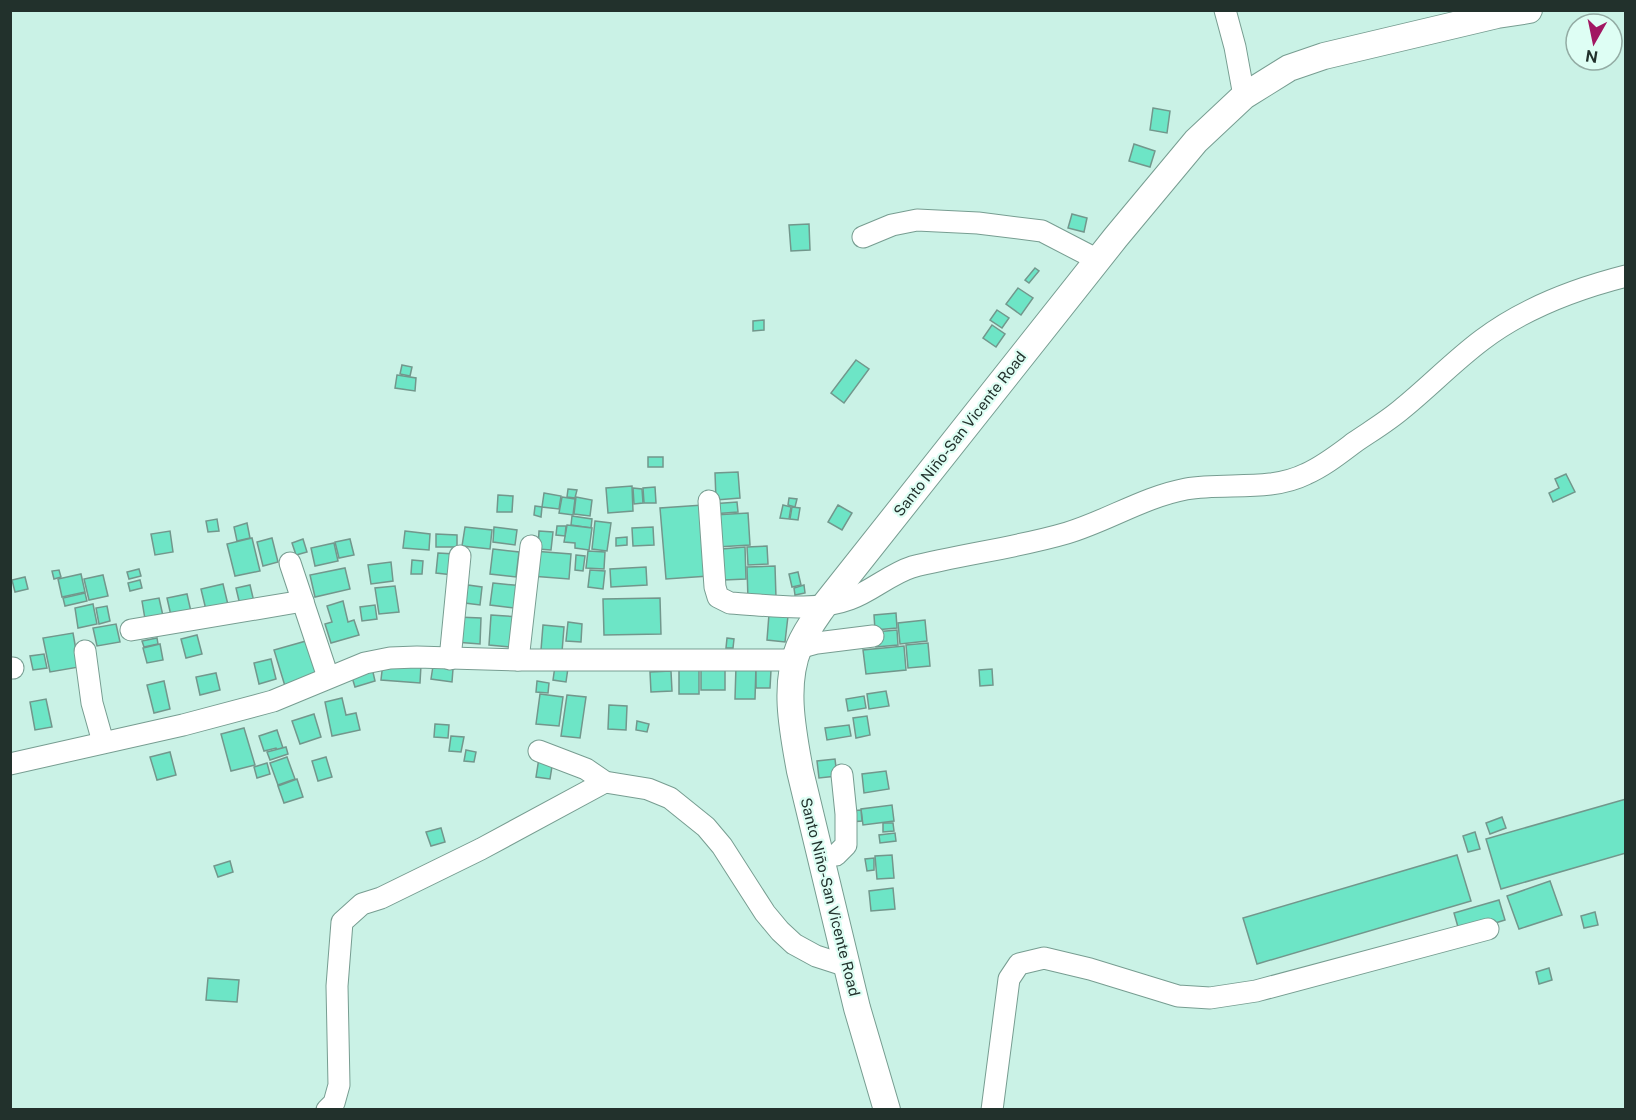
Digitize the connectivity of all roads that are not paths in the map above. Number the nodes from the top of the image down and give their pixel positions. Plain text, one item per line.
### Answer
1 (1225, 10) edge
2 (1529, 10) edge
3 (1244, 96) junction
4 (863, 237) dead end
5 (1098, 260) junction
6 (1626, 276) edge
7 (709, 501) dead end
8 (531, 546) dead end
9 (460, 556) dead end
10 (290, 563) dead end
11 (303, 601) junction
12 (823, 607) junction
13 (131, 630) dead end
14 (873, 636) dead end
15 (85, 651) dead end
16 (797, 654) junction
17 (450, 658) junction
18 (519, 660) junction
19 (328, 677) junction
20 (103, 742) junction
21 (539, 751) dead end
22 (10, 764) edge
23 (842, 775) dead end
24 (605, 782) junction
25 (820, 856) junction
26 (1488, 929) dead end
27 (848, 966) junction
28 (327, 1110) edge
29 (887, 1110) edge
30 (992, 1110) edge

1 - 3 street
2 - 3 main road, Santo Niño-San Vicente Road
3 - 5 main road, Santo Niño-San Vicente Road
4 - 5 street
5 - 12 main road, Santo Niño-San Vicente Road
6 - 12 street
7 - 12 street
8 - 18 street
9 - 17 street
10 - 11 street
11 - 13 street
11 - 19 street
12 - 16 main road, Santo Niño-San Vicente Road
14 - 16 street
15 - 20 street
16 - 18 street
16 - 25 main road, Santo Niño-San Vicente Road
17 - 18 street
17 - 19 street
19 - 20 street
20 - 22 street
21 - 24 street
23 - 25 street
24 - 27 street
24 - 28 street
25 - 27 main road, Santo Niño-San Vicente Road
26 - 30 street
27 - 29 main road, Santo Niño-San Vicente Road

